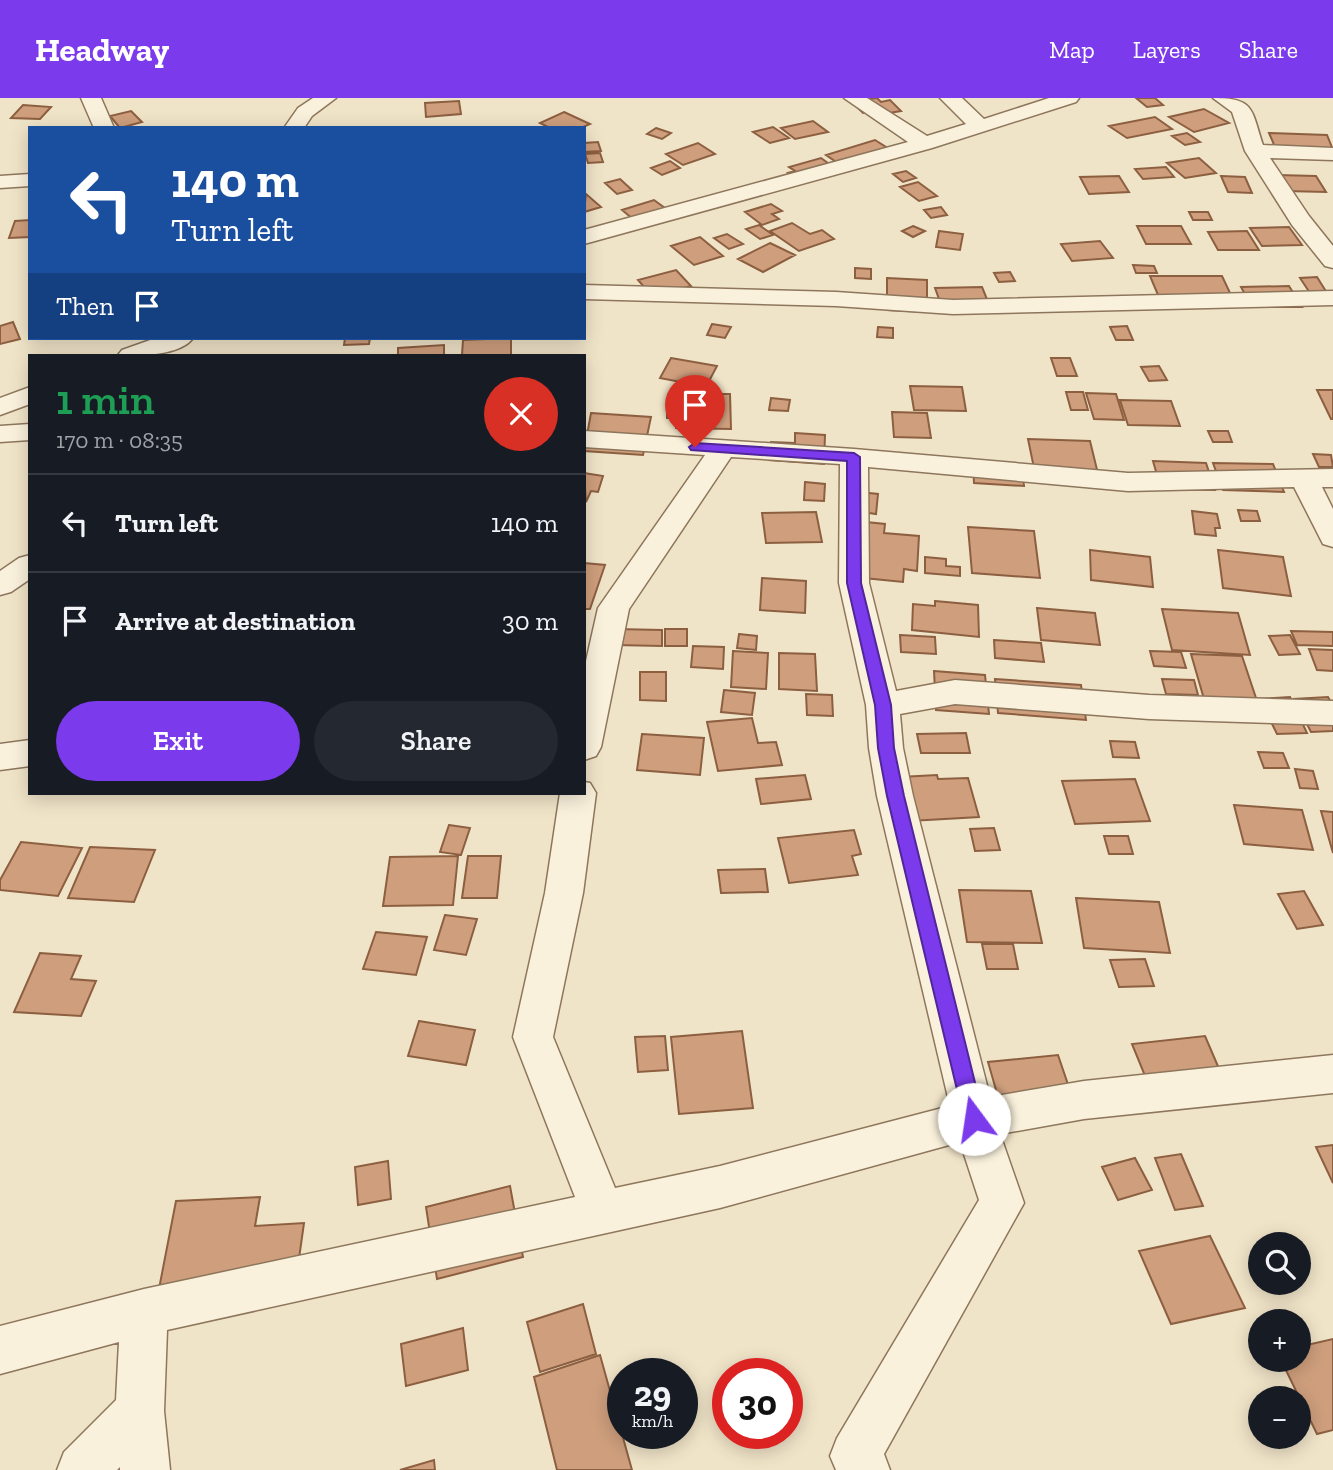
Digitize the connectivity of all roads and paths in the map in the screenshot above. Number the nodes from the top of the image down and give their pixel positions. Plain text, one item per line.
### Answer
1 (91, 98) edge
2 (326, 98) edge
3 (855, 98) edge
4 (950, 98) edge
5 (1069, 98) edge
6 (1223, 98) edge
7 (103, 126) edge
8 (295, 126) edge
9 (980, 126) junction
10 (925, 144) junction
11 (1255, 151) junction
12 (1333, 154) edge
13 (28, 180) edge
14 (0, 182) edge
15 (593, 234) edge
16 (1333, 261) edge
17 (586, 292) edge
18 (1333, 298) edge
19 (171, 340) edge
20 (144, 346) edge
21 (28, 396) edge
22 (0, 407) edge
23 (28, 432) edge
24 (0, 435) edge
25 (586, 439) edge
26 (723, 449) junction
27 (854, 457) junction
28 (1333, 478) edge
29 (1304, 480) junction
30 (1333, 537) edge
31 (28, 566) edge
32 (0, 585) edge
33 (883, 705) junction
34 (1333, 713) edge
35 (586, 738) edge
36 (28, 753) edge
37 (0, 757) edge
38 (578, 795) edge
39 (1333, 1074) edge
40 (974, 1119) junction
41 (603, 1212) junction
42 (144, 1312) junction
43 (0, 1350) edge
44 (140, 1411) junction
45 (82, 1470) edge
46 (145, 1470) edge
47 (865, 1470) edge

1 - 7 street
2 - 8 street
3 - 10 street
4 - 9 street
5 - 9 street
6 - 11 street
9 - 10 street
10 - 15 street
11 - 12 street
11 - 16 street
13 - 14 street
17 - 18 street
19 - 20 street
21 - 22 street
23 - 24 street
25 - 26 street
26 - 27 street
26 - 35 street
27 - 29 street
27 - 33 street
28 - 29 street
29 - 30 street
31 - 32 street
33 - 34 street
33 - 40 street
36 - 37 street
38 - 41 street
39 - 40 street
40 - 41 street
40 - 47 street
41 - 42 street
42 - 43 street
42 - 44 street
44 - 45 street
44 - 46 street

